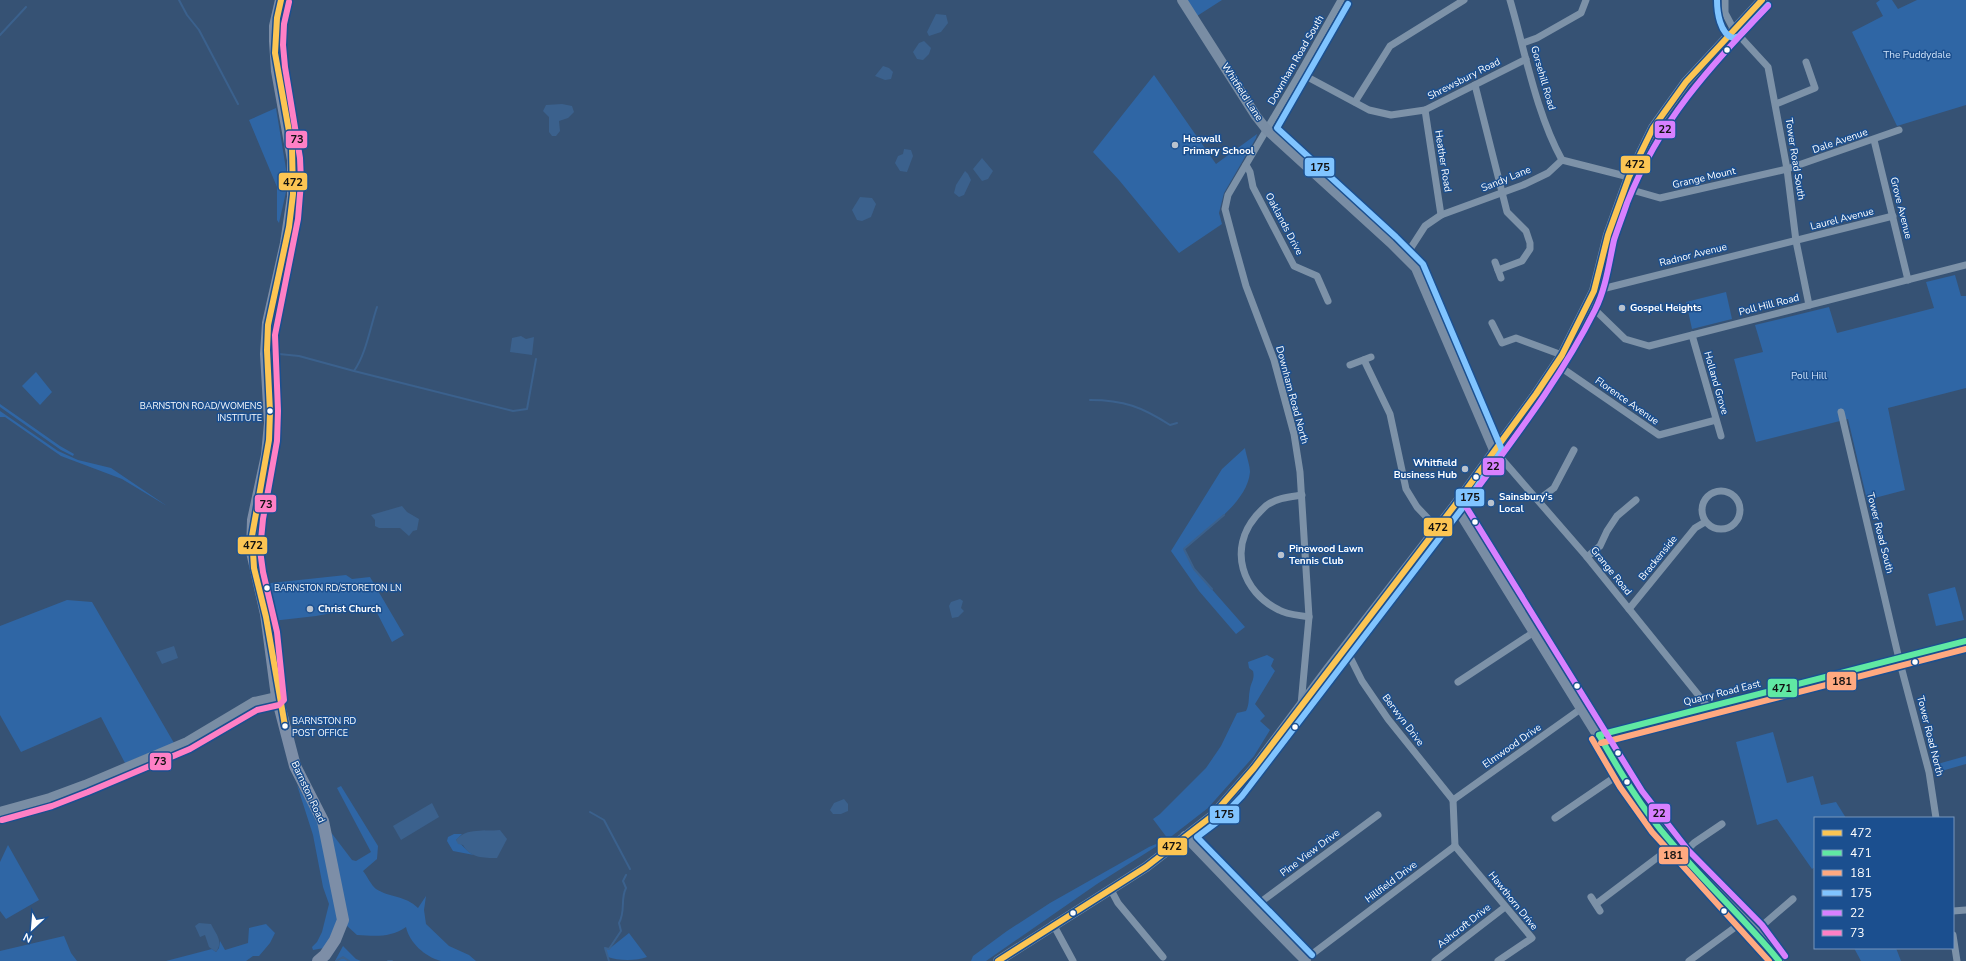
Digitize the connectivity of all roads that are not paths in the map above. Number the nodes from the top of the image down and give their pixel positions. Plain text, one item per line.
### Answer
1 (280, 0) edge
2 (1182, 0) edge
3 (1341, 0) edge
4 (1464, 0) edge
5 (1510, 0) edge
6 (1586, 0) edge
7 (1725, 0) edge
8 (1762, 0) edge
9 (1734, 30) junction
10 (1523, 43) junction
11 (1526, 60) junction
12 (1806, 62) dead end
13 (1300, 74) junction
14 (1475, 85) junction
15 (1355, 102) junction
16 (1776, 104) junction
17 (1425, 110) junction
18 (1267, 130) junction
19 (1899, 130) dead end
20 (1874, 140) junction
21 (1562, 160) junction
22 (1246, 165) junction
23 (1787, 169) junction
24 (1629, 177) junction
25 (1625, 188) junction
26 (1501, 192) junction
27 (1441, 215) junction
28 (1893, 216) junction
29 (1796, 241) junction
30 (1405, 257) junction
31 (1495, 262) dead end
32 (1966, 265) edge
33 (1498, 270) junction
34 (1501, 278) dead end
35 (1908, 280) junction
36 (1594, 291) junction
37 (1328, 301) dead end
38 (1589, 304) junction
39 (1809, 305) junction
40 (1492, 323) dead end
41 (1692, 335) junction
42 (1562, 355) junction
43 (1556, 364) junction
44 (1350, 365) dead end
45 (1841, 412) dead end
46 (1716, 420) junction
47 (1721, 436) dead end
48 (1494, 450) junction
49 (1574, 450) dead end
50 (1302, 495) junction
51 (1538, 500) junction
52 (1636, 500) dead end
53 (1455, 504) junction
54 (1705, 522) junction
55 (1436, 528) junction
56 (1587, 557) junction
57 (1629, 609) junction
58 (1309, 617) junction
59 (1534, 632) junction
60 (1966, 641) edge
61 (1345, 647) junction
62 (1899, 659) junction
63 (1458, 682) dead end
64 (278, 697) junction
65 (1301, 706) junction
66 (1708, 707) junction
67 (1582, 708) junction
68 (1599, 735) junction
69 (1621, 773) junction
70 (1453, 800) junction
71 (0, 812) edge
72 (1378, 815) dead end
73 (1936, 817) edge
74 (1555, 818) dead end
75 (1722, 824) dead end
76 (1185, 836) junction
77 (1674, 845) junction
78 (1455, 846) junction
79 (1682, 855) junction
80 (1111, 890) junction
81 (1591, 897) dead end
82 (1793, 900) dead end
83 (1596, 904) junction
84 (1254, 907) junction
85 (1505, 907) junction
86 (1954, 910) edge
87 (1966, 910) edge
88 (1600, 911) dead end
89 (1745, 920) junction
90 (1053, 924) junction
91 (1756, 931) junction
92 (1954, 942) edge
93 (1164, 957) dead end
94 (318, 961) edge
95 (998, 961) edge
96 (1073, 961) edge
97 (1305, 961) edge
98 (1435, 961) edge
99 (1498, 961) edge
100 (1689, 961) edge
101 (1779, 961) edge
102 (1957, 961) edge

1 - 64 main road, Barnston Road
2 - 18 street, Whitfield Lane
3 - 13 street, Downham Road South
4 - 15 street
5 - 10 street, Gorsehill Road
6 - 10 street
7 - 9 street, Tower Road South
8 - 9 street
9 - 16 street, Tower Road South
9 - 24 street
10 - 11 street, Gorsehill Road
11 - 14 street, Shrewsbury Road
11 - 21 street, Gorsehill Road
12 - 16 street
13 - 15 street, Shrewsbury Road
13 - 18 street, Downham Road South
14 - 17 street, Shrewsbury Road
14 - 26 street
15 - 17 street, Shrewsbury Road
16 - 23 street, Tower Road South
17 - 27 street, Heather Road
18 - 22 street, Downham Road North
18 - 30 street, Whitfield Lane
19 - 20 street, Dale Avenue
20 - 23 street, Dale Avenue
20 - 28 street, Grove Avenue
21 - 24 street
21 - 26 street, Sandy Lane
22 - 37 street, Oaklands Drive
22 - 50 street, Downham Road North
23 - 25 street, Grange Mount
23 - 29 street, Tower Road South
24 - 25 street
25 - 36 street
26 - 27 street, Sandy Lane
26 - 33 street
27 - 30 street, Sandy Lane
28 - 29 street, Laurel Avenue
28 - 35 street, Grove Avenue
29 - 36 street, Radnor Avenue
29 - 39 street, Tower Road South
30 - 48 street, Whitfield Lane
31 - 33 street
32 - 35 street, Poll Hill Road
33 - 34 street
35 - 39 street, Poll Hill Road
36 - 38 street
38 - 41 street, Poll Hill Road
38 - 42 street
39 - 41 street, Poll Hill Road
40 - 42 street
41 - 46 street, Holland Grove
42 - 43 street
43 - 46 street, Florence Avenue
43 - 48 street
44 - 55 street
45 - 62 street, Tower Road South
46 - 47 street, Holland Grove
48 - 51 street, Grange Road
48 - 53 street
49 - 51 street
50 - 58 street, Downham Road North
50 - 58 street
51 - 56 street, Grange Road
52 - 56 street
53 - 55 street
53 - 59 street
54 - 54 street
54 - 57 street, Brackenside
55 - 61 street
56 - 57 street, Grange Road
57 - 66 street, Grange Road
58 - 65 street, Downham Road North
59 - 63 street
59 - 67 street
60 - 62 street, Quarry Road East
61 - 65 street
61 - 70 street, Berwyn Drive
62 - 66 street, Quarry Road East
62 - 73 street, Tower Road North
64 - 71 street
64 - 94 main road, Barnston Road
65 - 76 street
66 - 68 street, Quarry Road East
67 - 68 street
67 - 70 street, Elmwood Drive
68 - 69 street
69 - 74 street
69 - 77 street
70 - 78 street
72 - 84 street, Pine View Drive
75 - 79 street
76 - 80 street
76 - 84 street
77 - 79 street
77 - 83 street
78 - 85 street, Hawthorn Drive
78 - 97 street, Hillfield Drive
79 - 89 street
80 - 90 street
80 - 93 street
81 - 83 street
82 - 91 street
83 - 88 street
84 - 97 street
85 - 98 street, Ashcroft Drive
85 - 99 street, Hawthorn Drive
86 - 87 street
89 - 91 street
89 - 100 street
90 - 95 street
90 - 96 street
91 - 101 street
92 - 102 street

